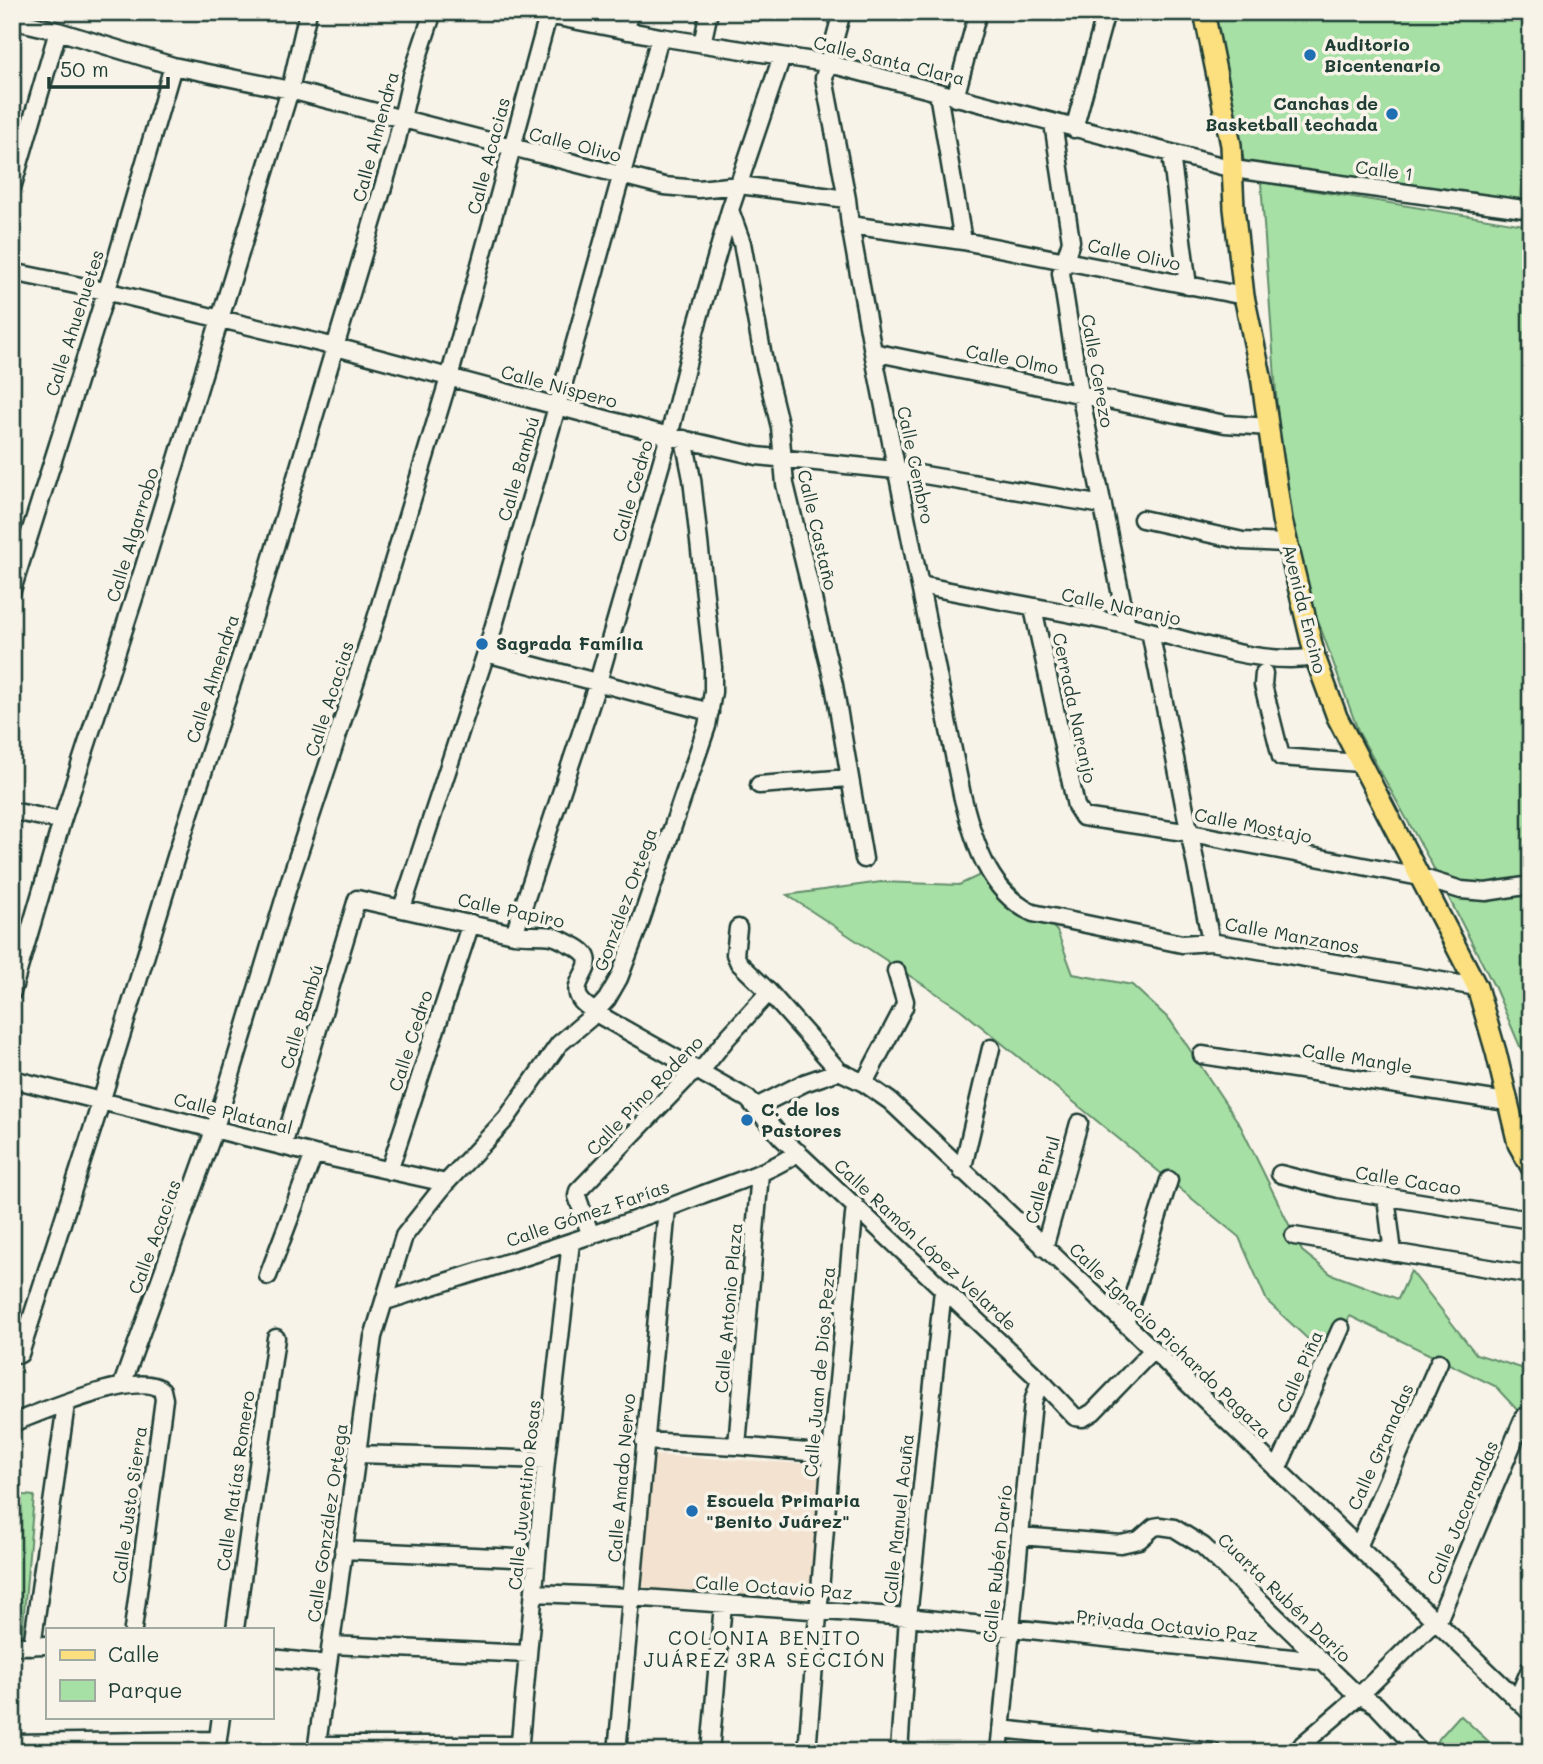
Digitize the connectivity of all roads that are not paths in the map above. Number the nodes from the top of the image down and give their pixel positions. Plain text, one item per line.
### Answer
1 (308, 12) edge
2 (433, 12) edge
3 (629, 12) edge
4 (709, 12) edge
5 (842, 12) edge
6 (978, 12) edge
7 (1106, 12) edge
8 (1204, 12) edge
9 (540, 14) edge
10 (14, 18) edge
11 (590, 18) edge
12 (58, 31) junction
13 (627, 31) junction
14 (660, 37) junction
15 (702, 44) junction
16 (782, 56) junction
17 (826, 63) junction
18 (173, 66) junction
19 (290, 90) junction
20 (938, 93) junction
21 (955, 98) junction
22 (402, 119) junction
23 (1053, 123) junction
24 (1074, 129) junction
25 (511, 148) junction
26 (1171, 153) junction
27 (1233, 169) junction
28 (620, 176) junction
29 (739, 185) junction
30 (12, 188) edge
31 (847, 198) junction
32 (730, 210) junction
33 (1531, 210) edge
34 (850, 225) junction
35 (963, 241) junction
36 (1064, 260) junction
37 (12, 272) edge
38 (1188, 286) junction
39 (105, 291) junction
40 (1244, 296) junction
41 (219, 319) junction
42 (336, 347) junction
43 (873, 352) junction
44 (450, 378) junction
45 (1080, 393) junction
46 (557, 407) junction
47 (1269, 428) junction
48 (677, 438) junction
49 (782, 458) junction
50 (895, 470) junction
51 (1103, 505) junction
52 (1142, 519) dead end
53 (19, 541) edge
54 (1286, 543) junction
55 (920, 585) junction
56 (12, 590) edge
57 (1033, 608) junction
58 (1126, 625) junction
59 (1150, 631) junction
60 (486, 653) junction
61 (1315, 657) junction
62 (1264, 673) dead end
63 (598, 682) junction
64 (710, 712) junction
65 (1359, 763) junction
66 (849, 778) junction
67 (759, 785) dead end
68 (12, 811) edge
69 (1079, 814) joint
70 (62, 821) junction
71 (1191, 833) junction
72 (864, 859) dead end
73 (988, 869) joint
74 (1420, 877) junction
75 (1531, 885) edge
76 (357, 899) joint
77 (402, 908) junction
78 (471, 923) junction
79 (738, 928) dead end
80 (514, 934) junction
81 (1211, 942) junction
82 (896, 971) dead end
83 (1477, 987) junction
84 (12, 992) edge
85 (769, 992) junction
86 (596, 1013) junction
87 (991, 1048) dead end
88 (1202, 1055) dead end
89 (699, 1070) junction
90 (839, 1071) junction
91 (12, 1079) edge
92 (864, 1083) junction
93 (101, 1102) junction
94 (1507, 1102) junction
95 (756, 1107) junction
96 (1079, 1123) dead end
97 (215, 1128) junction
98 (283, 1146) junction
99 (798, 1152) junction
100 (314, 1154) junction
101 (1531, 1167) edge
102 (389, 1171) junction
103 (961, 1171) junction
104 (760, 1173) junction
105 (1280, 1174) dead end
106 (1169, 1180) dead end
107 (446, 1183) junction
108 (1386, 1197) junction
109 (855, 1205) junction
110 (667, 1208) junction
111 (1531, 1220) edge
112 (591, 1236) junction
113 (1294, 1236) dead end
114 (571, 1242) junction
115 (1044, 1248) junction
116 (1393, 1253) junction
117 (1531, 1275) edge
118 (268, 1276) dead end
119 (943, 1290) junction
120 (386, 1301) junction
121 (1125, 1323) junction
122 (1341, 1328) dead end
123 (276, 1338) dead end
124 (1152, 1351) junction
125 (20, 1354) dead end
126 (1439, 1362) dead end
127 (1040, 1380) junction
128 (122, 1385) junction
129 (66, 1404) junction
130 (1524, 1418) dead end
131 (12, 1423) edge
132 (644, 1441) junction
133 (737, 1446) junction
134 (357, 1454) junction
135 (831, 1454) junction
136 (546, 1460) junction
137 (1277, 1470) junction
138 (1020, 1536) junction
139 (1358, 1547) junction
140 (343, 1550) junction
141 (537, 1559) junction
142 (535, 1593) junction
143 (630, 1597) junction
144 (723, 1604) junction
145 (819, 1611) junction
146 (908, 1617) junction
147 (1435, 1622) junction
148 (133, 1628) edge
149 (234, 1628) edge
150 (1010, 1629) junction
151 (40, 1645) edge
152 (331, 1645) junction
153 (12, 1646) edge
154 (528, 1654) junction
155 (273, 1658) edge
156 (1320, 1661) junction
157 (328, 1664) junction
158 (1531, 1667) edge
159 (1359, 1696) junction
160 (1517, 1700) junction
161 (1531, 1713) edge
162 (221, 1718) edge
163 (1001, 1729) junction
164 (12, 1743) edge
165 (217, 1746) edge
166 (316, 1748) edge
167 (519, 1748) edge
168 (617, 1752) edge
169 (710, 1752) edge
170 (807, 1752) edge
171 (899, 1752) edge
172 (999, 1752) edge
173 (1213, 1752) edge
174 (1297, 1752) edge
175 (1420, 1752) edge

1 - 19 street, Calle Algarrobo
2 - 22 street, Calle Almendra
3 - 13 street
4 - 15 street
5 - 17 street
6 - 21 street
7 - 24 street
8 - 27 main road, Avenida Encino
9 - 11 street, Calle Santa Clara
9 - 25 street, Calle Acacias
10 - 12 street, Calle Olivo
11 - 13 street, Calle Santa Clara
12 - 18 street, Calle Olivo
12 - 30 street
13 - 14 street, Calle Santa Clara
14 - 15 street, Calle Santa Clara
14 - 28 street, Calle Bambú
15 - 16 street, Calle Santa Clara
16 - 17 street, Calle Santa Clara
16 - 29 street, Calle Cedro
17 - 20 street, Calle Santa Clara
17 - 31 street, Calle Cembro
18 - 19 street, Calle Olivo
18 - 39 street, Calle Ahuehuetes
19 - 22 street, Calle Olivo
19 - 41 street, Calle Algarrobo
20 - 21 street, Calle Santa Clara
20 - 35 street
21 - 23 street, Calle Santa Clara
22 - 25 street, Calle Olivo
22 - 42 street, Calle Almendra
23 - 24 street, Calle Santa Clara
23 - 36 street, Calle Cerezo
24 - 26 street, Calle Santa Clara
25 - 28 street, Calle Olivo
25 - 44 street, Calle Acacias
26 - 27 street, Calle Santa Clara
26 - 38 street
27 - 33 street, Calle 1
27 - 40 main road, Avenida Encino
28 - 29 street, Calle Olivo
28 - 46 street, Calle Bambú
29 - 31 street, Calle Olivo
29 - 32 street, Calle Cedro
31 - 34 street, Calle Cembro
32 - 48 street, Calle Cedro
32 - 49 street, Calle Castaño
34 - 35 street, Calle Olivo
34 - 43 street, Calle Cembro
35 - 36 street, Calle Olivo
36 - 38 street, Calle Olivo
36 - 45 street, Calle Cerezo
37 - 39 street, Calle Níspero
38 - 40 street, Calle Olivo
39 - 41 street, Calle Níspero
39 - 53 street, Calle Ahuehuetes
40 - 47 main road, Avenida Encino
41 - 42 street, Calle Níspero
41 - 70 street, Calle Algarrobo
42 - 44 street, Calle Níspero
42 - 93 street, Calle Almendra
43 - 45 street, Calle Olmo
43 - 50 street, Calle Cembro
44 - 46 street, Calle Níspero
44 - 97 street, Calle Acacias
45 - 47 street, Calle Olmo
45 - 51 street, Calle Cerezo
46 - 48 street, Calle Níspero
46 - 60 street, Calle Bambú
47 - 54 main road, Avenida Encino
48 - 49 street, Calle Níspero
48 - 63 street, Calle Cedro
48 - 64 street, González Ortega
49 - 50 street, Calle Níspero
49 - 66 street, Calle Castaño
50 - 51 street, Calle Níspero
50 - 55 street, Calle Cembro
51 - 58 street, Calle Cerezo
52 - 54 street
53 - 56 street, Calle Ahuehuetes
54 - 61 main road, Avenida Encino
55 - 57 street, Calle Naranjo
55 - 73 street, Calle Cembro
57 - 58 street, Calle Naranjo
57 - 69 street, Cerrada Naranjo
58 - 59 street, Calle Naranjo
59 - 61 street, Calle Naranjo
59 - 71 street
60 - 63 street
60 - 77 street, Calle Bambú
61 - 65 main road, Avenida Encino
62 - 65 street
63 - 64 street
63 - 80 street, Calle Cedro
64 - 86 street, González Ortega
65 - 74 main road, Avenida Encino
66 - 67 street
66 - 72 street, Calle Castaño
68 - 70 street
69 - 71 street, Calle Mostajo
70 - 84 street, Calle Algarrobo
71 - 74 street, Calle Mostajo
71 - 81 street
73 - 81 street, Calle Manzanos
74 - 75 street, Calle Mostajo
74 - 83 main road, Avenida Encino
76 - 77 street, Calle Papiro
76 - 98 street, Calle Bambú
77 - 78 street, Calle Papiro
78 - 80 street, Calle Papiro
78 - 102 street, Calle Cedro
79 - 85 street
80 - 86 street, Calle Papiro
81 - 83 street, Calle Manzanos
82 - 92 street
83 - 94 main road, Avenida Encino
85 - 89 street, Calle Pino Rodeno
85 - 90 street
86 - 89 street, Calle Ramón López Velarde
86 - 107 street, González Ortega
87 - 103 street
88 - 94 street, Calle Mangle
89 - 95 street, Calle Ramón López Velarde
89 - 112 street, Calle Pino Rodeno
90 - 92 street, Calle Ignacio Pichardo Pagaza
90 - 95 street
91 - 93 street, Calle Platanal
92 - 103 street, Calle Ignacio Pichardo Pagaza
93 - 97 street, Calle Platanal
93 - 125 street, Calle Almendra
94 - 101 main road, Avenida Encino
95 - 99 street, Calle Ramón López Velarde
96 - 115 street, Calle Pirul
97 - 98 street, Calle Platanal
97 - 128 street, Calle Acacias
98 - 100 street, Calle Platanal
99 - 104 street, Calle Gómez Farías
99 - 109 street, Calle Ramón López Velarde
100 - 102 street, Calle Platanal
100 - 118 street
102 - 107 street, Calle Platanal
103 - 115 street, Calle Ignacio Pichardo Pagaza
104 - 110 street, Calle Gómez Farías
104 - 133 street, Calle Antonio Plaza
105 - 108 street, Calle Cacao
106 - 121 street
107 - 120 street, González Ortega
108 - 111 street, Calle Cacao
108 - 116 street
109 - 119 street, Calle Ramón López Velarde
109 - 135 street, Calle Juan de Dios Peza
110 - 112 street, Calle Gómez Farías
110 - 132 street, Calle Amado Nervo
112 - 114 street, Calle Gómez Farías
113 - 116 street
114 - 120 street, Calle Gómez Farías
114 - 136 street, Calle Juventino Rosas
115 - 121 street, Calle Ignacio Pichardo Pagaza
116 - 117 street
119 - 127 street, Calle Ramón López Velarde
119 - 146 street, Calle Manuel Acuña
120 - 134 street, Calle González Ortega
121 - 124 street, Calle Ignacio Pichardo Pagaza
122 - 137 street, Calle Piña
123 - 149 street, Calle Matías Romero
124 - 127 street, Calle Ramón López Velarde
124 - 137 street, Calle Ignacio Pichardo Pagaza
126 - 139 street, Calle Granadas
127 - 138 street, Calle Rubén Darío
128 - 129 street
128 - 148 street, Calle Justo Sierra
129 - 131 street
129 - 151 street
130 - 147 street, Calle Jacarandas
132 - 133 street
132 - 143 street, Calle Amado Nervo
133 - 135 street
134 - 136 street
134 - 140 street, Calle González Ortega
135 - 145 street, Calle Juan de Dios Peza
136 - 141 street, Calle Juventino Rosas
137 - 139 street, Calle Ignacio Pichardo Pagaza
138 - 150 street, Calle Rubén Darío
138 - 156 street, Cuarta Rubén Darío
139 - 147 street, Calle Ignacio Pichardo Pagaza
140 - 141 street
140 - 152 street, Calle González Ortega
141 - 142 street, Calle Juventino Rosas
142 - 143 street, Calle Octavio Paz
142 - 154 street, Calle Juventino Rosas
143 - 144 street, Calle Octavio Paz
143 - 168 street, Calle Amado Nervo
144 - 145 street, Calle Octavio Paz
144 - 169 street
145 - 146 street, Calle Octavio Paz
145 - 170 street, Calle Juan de Dios Peza
146 - 150 street, Calle Octavio Paz
146 - 171 street, Calle Manuel Acuña
147 - 159 street, Calle Jacarandas
147 - 160 street, Calle Ignacio Pichardo Pagaza
150 - 156 street, Privada Octavio Paz
150 - 163 street, Calle Rubén Darío
151 - 153 street
152 - 154 street
152 - 157 street, Calle González Ortega
154 - 167 street, Calle Juventino Rosas
155 - 157 street
156 - 159 street, Cuarta Rubén Darío
157 - 166 street, Calle González Ortega
158 - 160 street
159 - 174 street, Calle Jacarandas
159 - 175 street, Cuarta Rubén Darío
160 - 161 street, Calle Ignacio Pichardo Pagaza
162 - 165 street
163 - 172 street, Calle Rubén Darío
163 - 173 street
164 - 165 street
166 - 167 street

